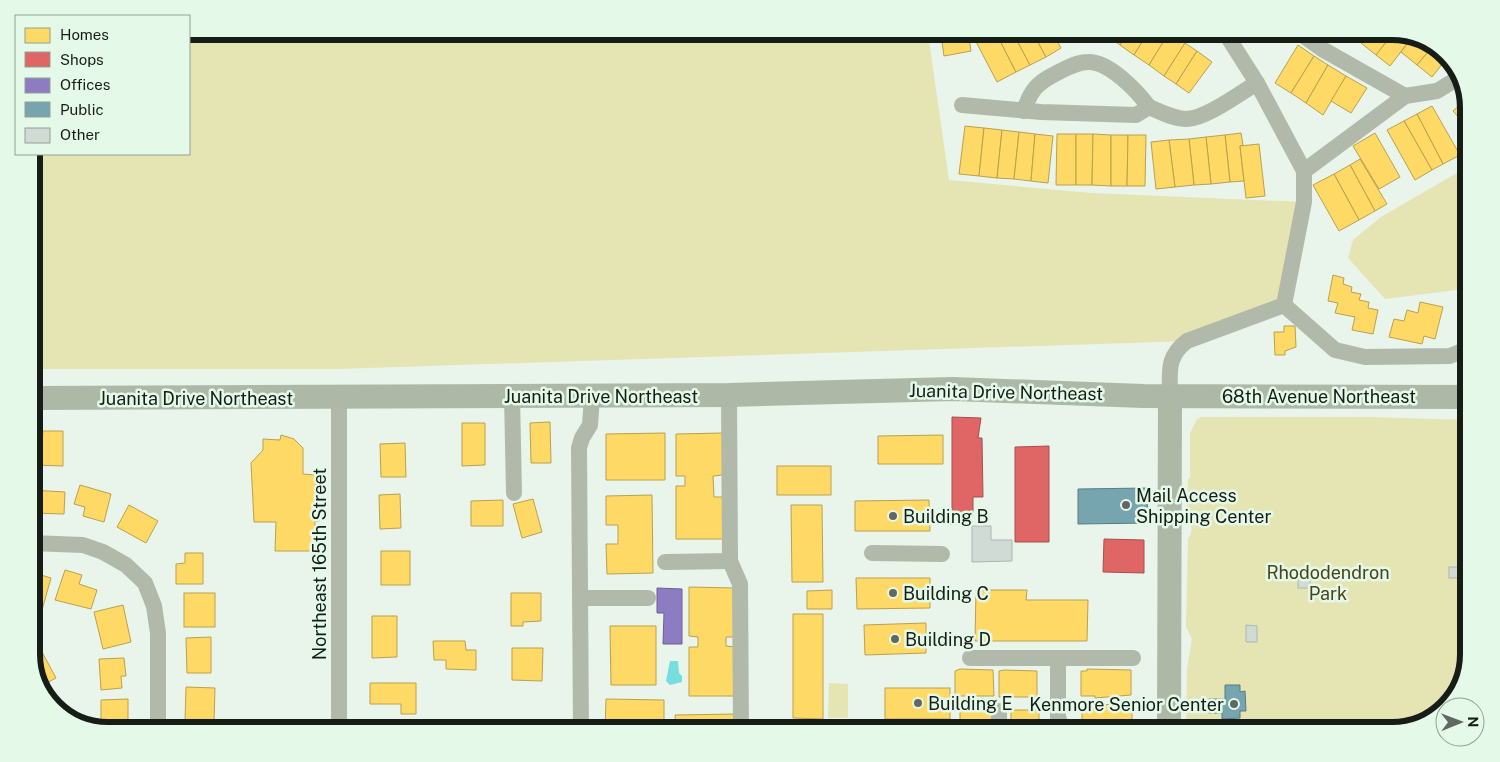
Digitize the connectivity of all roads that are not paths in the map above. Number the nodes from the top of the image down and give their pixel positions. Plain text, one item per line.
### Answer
1 (1230, 40) edge
2 (1310, 40) edge
3 (1454, 81) edge
4 (1257, 83) junction
5 (1405, 96) junction
6 (962, 104) dead end
7 (1149, 107) junction
8 (1024, 111) junction
9 (1304, 171) junction
10 (1284, 306) junction
11 (1460, 352) edge
12 (729, 395) junction
13 (512, 396) junction
14 (592, 396) junction
15 (1170, 396) junction
16 (339, 397) junction
17 (1460, 397) edge
18 (40, 398) edge
19 (514, 493) dead end
20 (40, 543) edge
21 (872, 554) dead end
22 (942, 554) dead end
23 (730, 561) junction
24 (666, 562) dead end
25 (580, 598) junction
26 (648, 598) dead end
27 (970, 658) dead end
28 (1058, 658) junction
29 (1133, 658) dead end
30 (999, 711) dead end
31 (158, 722) edge
32 (339, 722) edge
33 (581, 722) edge
34 (742, 722) edge
35 (999, 722) edge
36 (1060, 722) edge
37 (1169, 722) edge

1 - 4 street
2 - 5 street
3 - 5 street
4 - 7 street
4 - 9 street
5 - 9 street
6 - 8 street
7 - 8 street
7 - 8 street
9 - 10 street
10 - 11 street
10 - 15 street
12 - 14 main road, Juanita Drive Northeast
12 - 15 main road, Juanita Drive Northeast
12 - 23 street
13 - 14 main road, Juanita Drive Northeast
13 - 16 main road, Juanita Drive Northeast
13 - 19 street
14 - 25 street
15 - 17 main road, 68th Avenue Northeast
15 - 37 main road
16 - 18 main road, Juanita Drive Northeast
16 - 32 street, Northeast 165th Street
20 - 31 street
21 - 22 street
23 - 24 street
23 - 34 street
25 - 26 street
25 - 33 street
27 - 28 street
28 - 29 street
28 - 36 street
30 - 35 street

